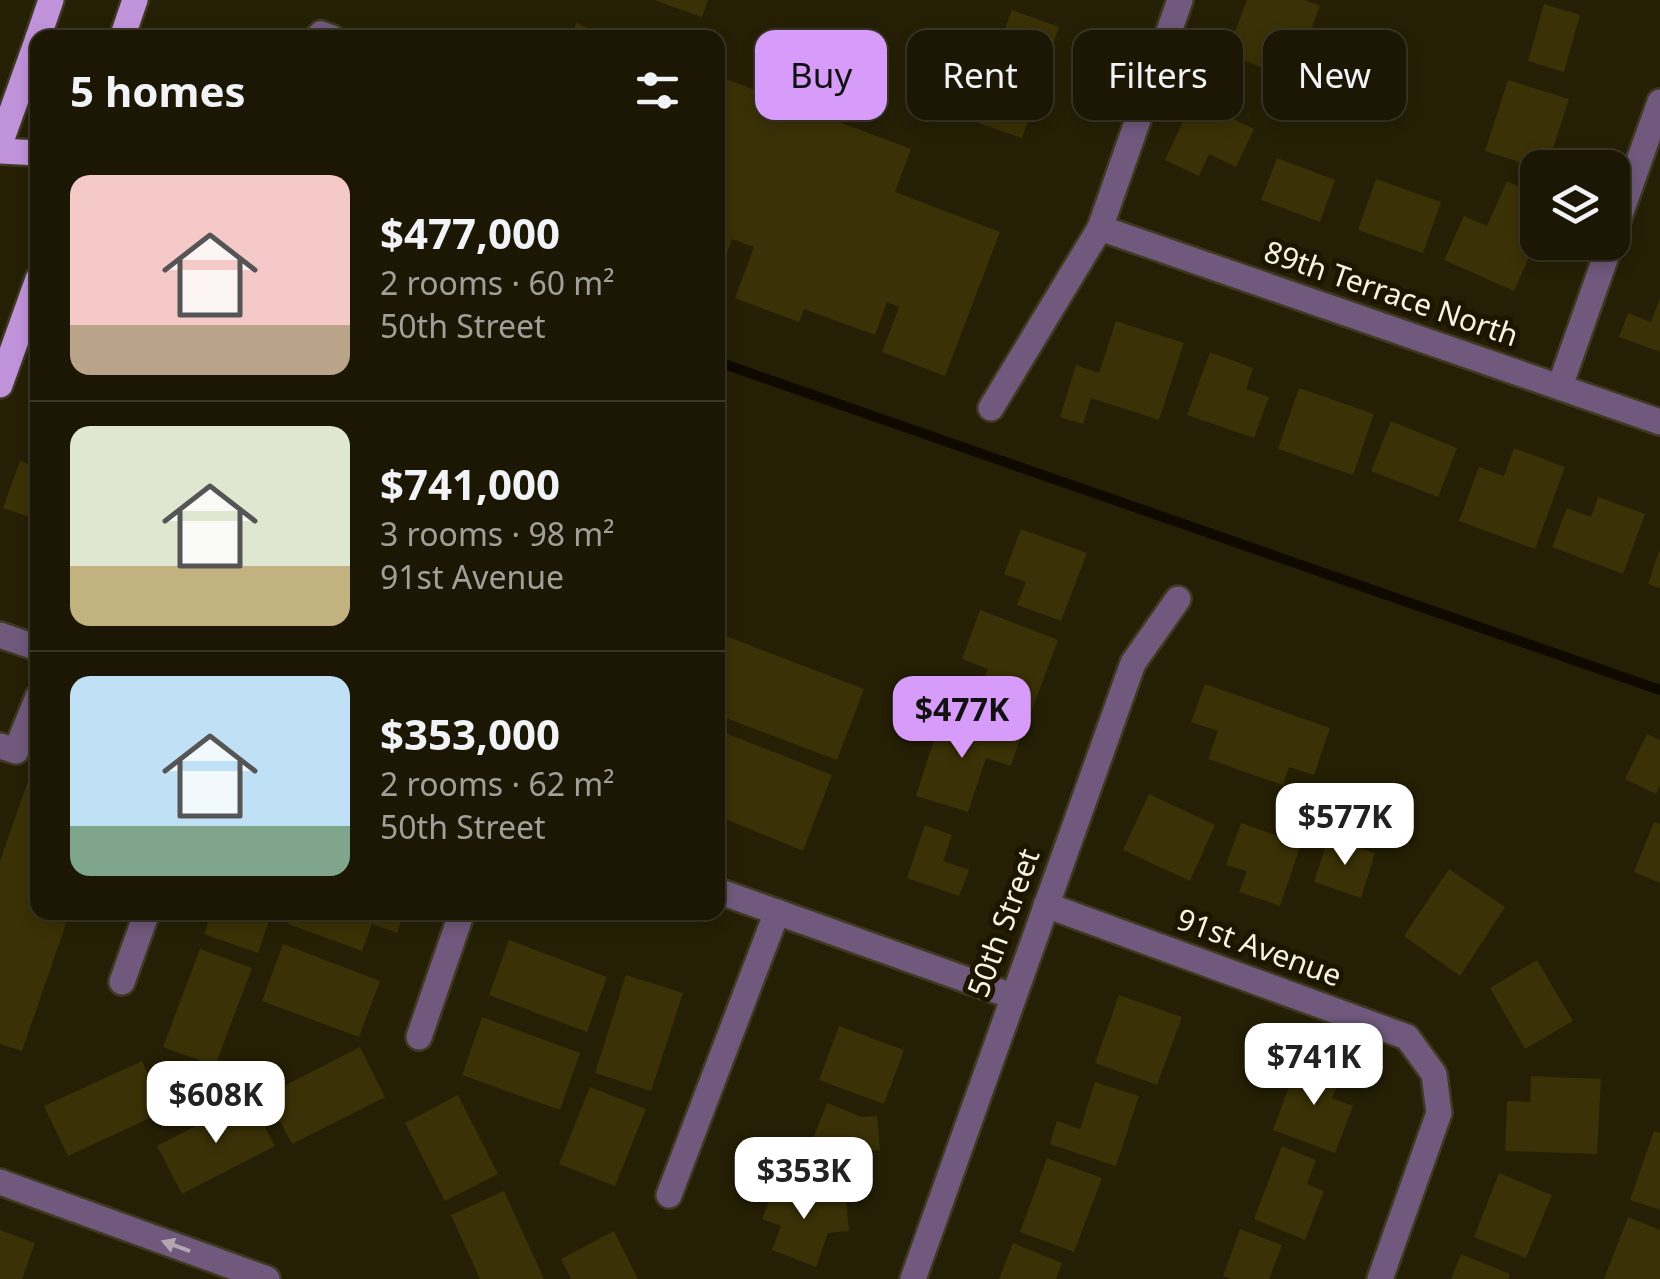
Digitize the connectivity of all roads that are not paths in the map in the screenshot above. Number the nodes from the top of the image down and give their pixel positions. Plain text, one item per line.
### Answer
1 (51, 0) edge
2 (135, 0) edge
3 (1180, 0) edge
4 (41, 30) edge
5 (125, 30) edge
6 (30, 61) edge
7 (1660, 102) edge
8 (0, 147) edge
9 (30, 152) edge
10 (1630, 188) edge
11 (1100, 228) junction
12 (1605, 260) edge
13 (30, 301) edge
14 (0, 385) edge
15 (1560, 386) junction
16 (991, 408) dead end
17 (1660, 422) edge
18 (1178, 600) dead end
19 (0, 635) edge
20 (30, 645) edge
21 (30, 717) edge
22 (0, 746) edge
23 (725, 893) edge
24 (1046, 905) junction
25 (777, 912) junction
26 (144, 920) edge
27 (459, 920) edge
28 (122, 982) dead end
29 (1012, 996) junction
30 (419, 1036) dead end
31 (0, 1182) edge
32 (669, 1194) dead end
33 (267, 1279) edge
34 (912, 1279) edge
35 (1380, 1279) edge

1 - 4 main road
2 - 5 main road
3 - 11 street
6 - 8 main road
7 - 10 street
8 - 9 main road
11 - 15 street, 89th Terrace North
11 - 16 street
12 - 15 street
13 - 14 main road
15 - 17 street, 89th Terrace North
18 - 24 street, 50th Street
19 - 20 street
21 - 22 street
23 - 25 street
24 - 29 street, 50th Street
24 - 35 street, 91st Avenue
25 - 29 street
25 - 32 street
26 - 28 street
27 - 30 street
29 - 34 street, 50th Street
33 -> 31 street

